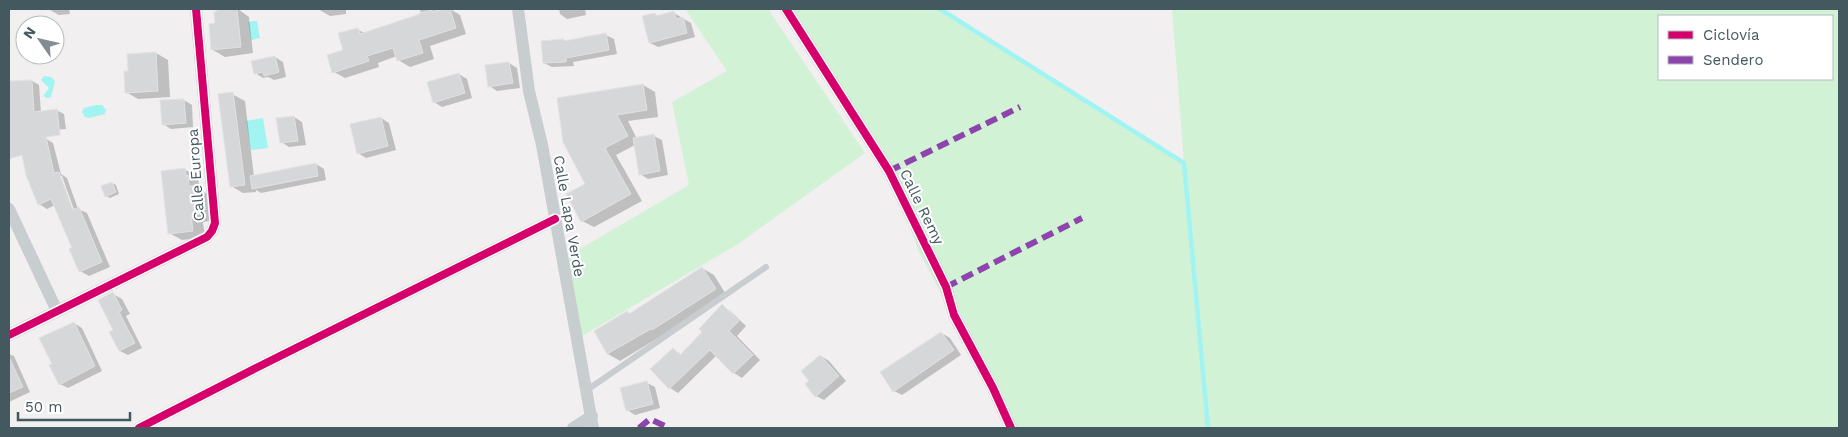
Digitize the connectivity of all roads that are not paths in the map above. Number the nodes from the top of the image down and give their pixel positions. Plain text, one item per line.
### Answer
1 (196, 9) edge
2 (518, 9) edge
3 (786, 9) edge
4 (9, 209) edge
5 (555, 219) junction
6 (766, 268) dead end
7 (57, 311) junction
8 (9, 334) edge
9 (587, 390) junction
10 (593, 422) edge
11 (140, 428) edge
12 (573, 428) edge
13 (1011, 428) edge

1 - 7 street, Calle Europa
2 - 5 street, Calle Lapa Verde
3 - 13 street, Calle Remy
4 - 7 street
5 - 9 street, Calle Lapa Verde
5 - 11 street
6 - 9 lane
7 - 8 street, Calle Europa
9 - 10 street, Calle Lapa Verde
10 - 12 street

